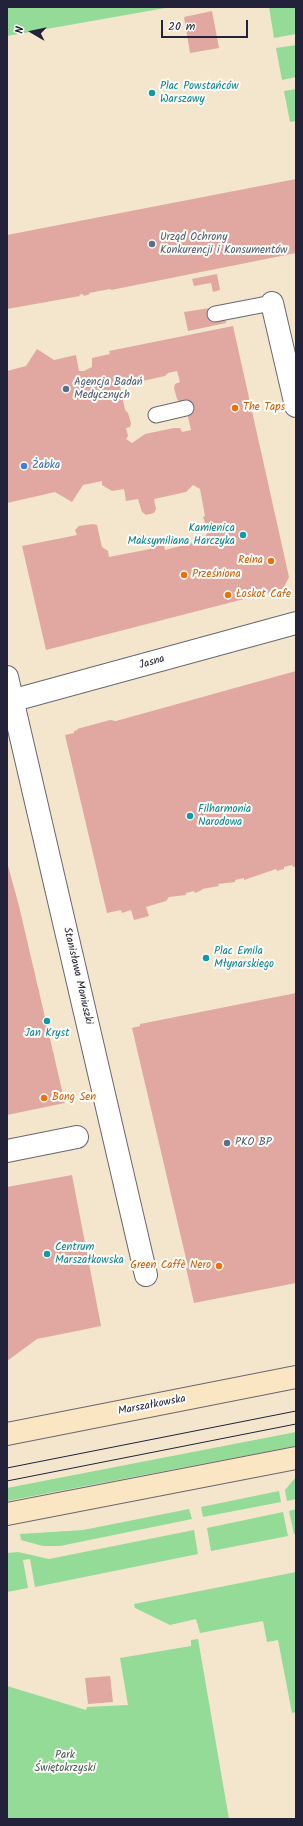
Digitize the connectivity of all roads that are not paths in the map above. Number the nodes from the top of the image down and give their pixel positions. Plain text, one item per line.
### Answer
1 (272, 303) joint
2 (215, 314) dead end
3 (296, 406) edge
4 (186, 408) dead end
5 (156, 415) dead end
6 (296, 623) edge
7 (7, 677) edge
8 (10, 702) edge
9 (77, 1137) dead end
10 (7, 1151) edge
11 (146, 1275) dead end
12 (296, 1377) edge
13 (7, 1434) edge
14 (294, 1459) edge
15 (7, 1514) edge

1 - 2 lane
1 - 3 street
4 - 5 lane
6 - 8 street, Jasna
7 - 8 street, Stanisława Moniuszki
8 - 11 street, Stanisława Moniuszki
9 - 10 street
12 - 13 main road, Marszałkowska
14 - 15 main road

